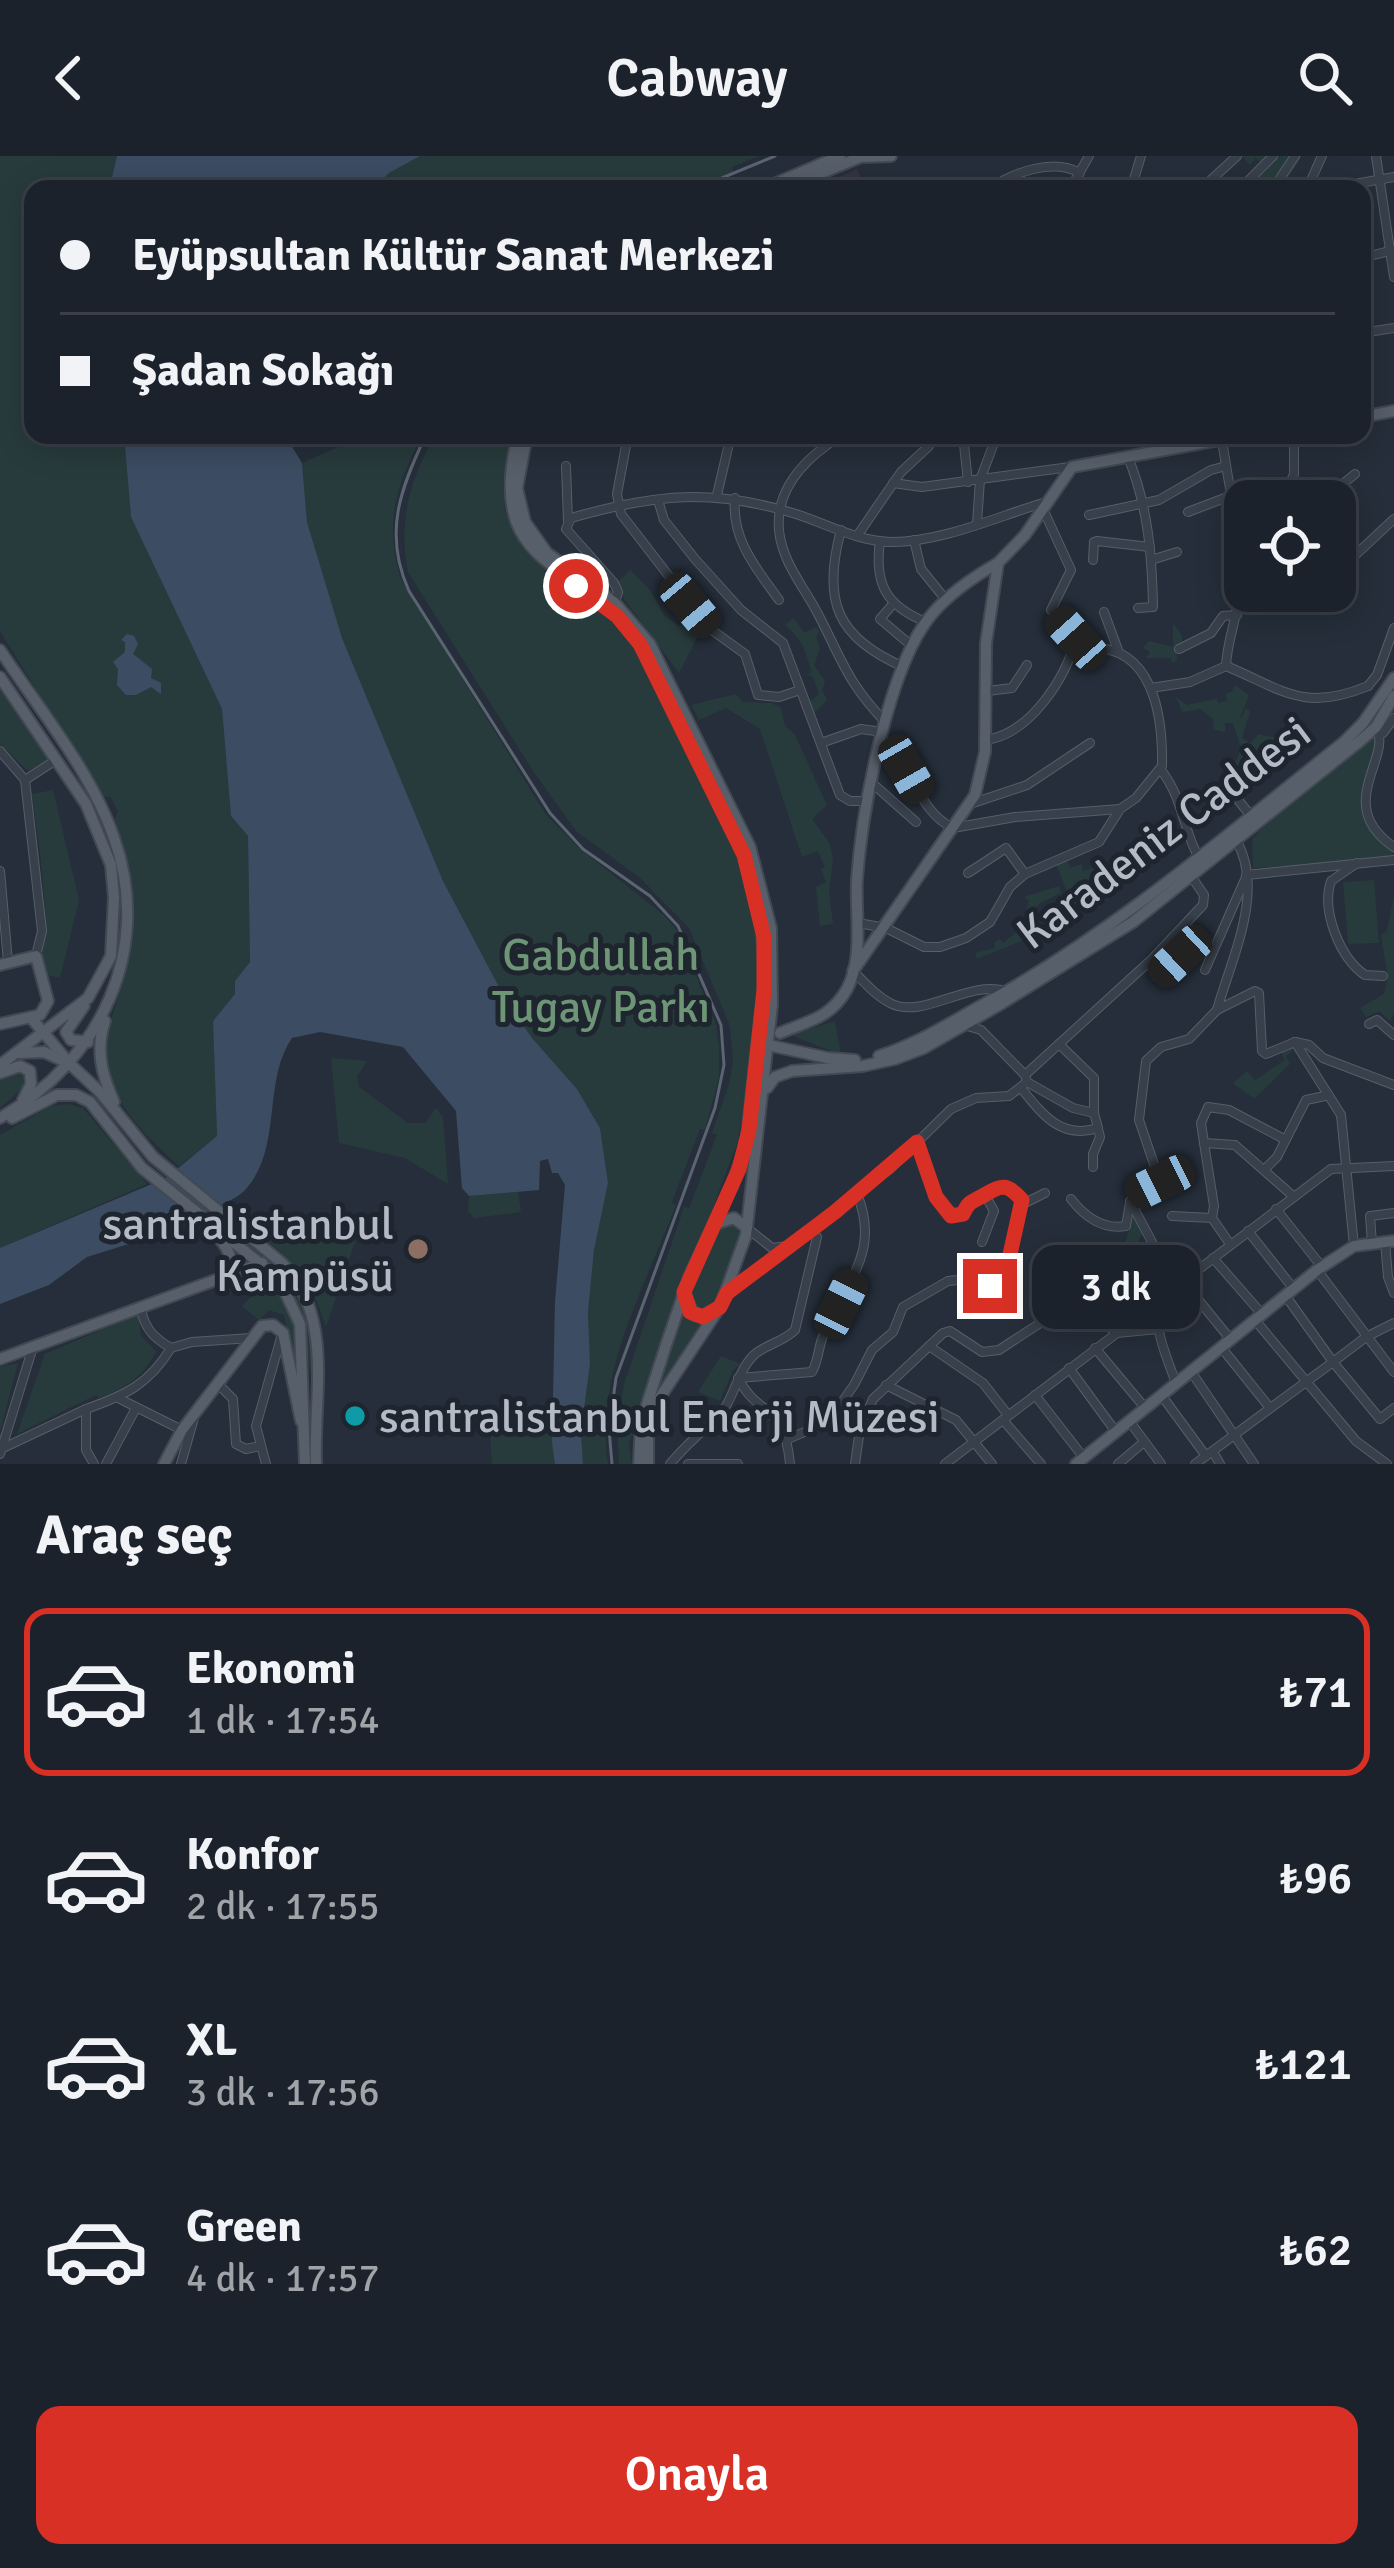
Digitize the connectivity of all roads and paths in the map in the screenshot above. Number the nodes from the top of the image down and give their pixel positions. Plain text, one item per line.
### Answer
1 (840, 156) edge
2 (861, 156) edge
3 (891, 156) edge
4 (1089, 156) edge
5 (1238, 156) edge
6 (1273, 156) edge
7 (1376, 156) edge
8 (1080, 173) junction
9 (1394, 177) edge
10 (1381, 179) junction
11 (782, 180) edge
12 (804, 180) edge
13 (1002, 180) edge
14 (1076, 180) edge
15 (1212, 180) edge
16 (1249, 180) edge
17 (1371, 181) edge
18 (1392, 250) edge
19 (1394, 278) edge
20 (520, 444) edge
21 (521, 444) edge
22 (626, 444) edge
23 (729, 444) edge
24 (829, 444) edge
25 (919, 444) edge
26 (964, 444) edge
27 (994, 444) edge
28 (1188, 444) edge
29 (1221, 444) edge
30 (1294, 444) edge
31 (1128, 457) junction
32 (566, 466) dead end
33 (1226, 466) junction
34 (1072, 467) junction
35 (1355, 474) dead end
36 (980, 480) junction
37 (1228, 480) edge
38 (1291, 480) edge
39 (1348, 480) edge
40 (968, 482) junction
41 (893, 483) junction
42 (717, 495) junction
43 (735, 498) junction
44 (1224, 498) edge
45 (658, 500) junction
46 (1044, 504) junction
47 (618, 505) junction
48 (1145, 505) junction
49 (779, 509) junction
50 (1188, 512) dead end
51 (1089, 515) dead end
52 (1394, 519) edge
53 (568, 520) junction
54 (977, 523) junction
55 (841, 530) junction
56 (857, 536) junction
57 (914, 539) junction
58 (880, 542) junction
59 (1150, 548) junction
60 (1177, 551) dead end
61 (1356, 554) edge
62 (1093, 560) dead end
63 (1150, 560) junction
64 (998, 563) junction
65 (779, 600) dead end
66 (946, 600) junction
67 (616, 603) junction
68 (893, 604) junction
69 (1138, 608) dead end
70 (1104, 612) dead end
71 (1237, 612) edge
72 (1237, 615) junction
73 (926, 622) junction
74 (1394, 628) edge
75 (1076, 638) junction
76 (913, 647) junction
77 (1179, 649) dead end
78 (0, 650) edge
79 (1118, 650) junction
80 (1027, 665) dead end
81 (1226, 666) junction
82 (904, 667) junction
83 (0, 677) edge
84 (1394, 678) edge
85 (1368, 686) junction
86 (1151, 688) junction
87 (800, 690) junction
88 (987, 692) junction
89 (1388, 695) edge
90 (1394, 718) edge
91 (1380, 730) junction
92 (884, 732) junction
93 (986, 740) junction
94 (820, 743) junction
95 (1090, 743) dead end
96 (0, 751) edge
97 (57, 759) junction
98 (1161, 770) junction
99 (1228, 774) dead end
100 (26, 780) junction
101 (872, 782) junction
102 (868, 800) junction
103 (968, 805) junction
104 (1120, 809) junction
105 (1251, 816) junction
106 (916, 822) dead end
107 (953, 828) junction
108 (1233, 837) junction
109 (1394, 847) edge
110 (1199, 859) junction
111 (1394, 860) edge
112 (1357, 863) junction
113 (0, 872) edge
114 (968, 873) dead end
115 (1025, 874) junction
116 (1246, 875) junction
117 (1191, 876) junction
118 (856, 923) junction
119 (886, 928) junction
120 (1172, 939) junction
121 (36, 956) junction
122 (4, 963) edge
123 (1205, 970) dead end
124 (853, 971) junction
125 (1383, 976) dead end
126 (1157, 977) dead end
127 (1007, 992) junction
128 (88, 998) junction
129 (111, 1001) junction
130 (1217, 1010) junction
131 (982, 1014) junction
132 (32, 1019) junction
133 (14, 1023) junction
134 (770, 1023) junction
135 (0, 1024) edge
136 (1369, 1024) dead end
137 (964, 1025) junction
138 (981, 1030) junction
139 (780, 1033) junction
140 (44, 1034) junction
141 (1394, 1035) edge
142 (88, 1042) junction
143 (1295, 1042) junction
144 (1059, 1044) junction
145 (764, 1047) junction
146 (800, 1050) junction
147 (19, 1052) junction
148 (70, 1064) junction
149 (0, 1069) edge
150 (798, 1070) junction
151 (1025, 1082) junction
152 (1394, 1084) edge
153 (763, 1096) junction
154 (1326, 1096) junction
155 (116, 1111) junction
156 (1094, 1113) junction
157 (4, 1117) edge
158 (1098, 1128) junction
159 (1284, 1139) junction
160 (917, 1142) junction
161 (1204, 1143) junction
162 (1394, 1166) edge
163 (1094, 1167) dead end
164 (1265, 1168) junction
165 (1344, 1169) junction
166 (1045, 1193) dead end
167 (857, 1194) junction
168 (985, 1195) junction
169 (1293, 1196) junction
170 (1071, 1199) dead end
171 (1130, 1201) junction
172 (1023, 1204) junction
173 (1276, 1209) junction
174 (1394, 1213) edge
175 (1172, 1216) dead end
176 (1212, 1218) junction
177 (206, 1222) junction
178 (712, 1227) junction
179 (747, 1228) junction
180 (812, 1229) junction
181 (1248, 1231) junction
182 (982, 1242) dead end
183 (1384, 1242) edge
184 (1230, 1244) junction
185 (789, 1245) junction
186 (1354, 1246) junction
187 (1213, 1258) junction
188 (262, 1263) junction
189 (1320, 1269) junction
190 (221, 1276) junction
191 (1183, 1281) junction
192 (684, 1292) junction
193 (1289, 1292) junction
194 (727, 1293) junction
195 (1394, 1293) edge
196 (1160, 1302) junction
197 (140, 1305) junction
198 (720, 1307) junction
199 (1257, 1316) junction
200 (1394, 1323) edge
201 (1158, 1329) junction
202 (283, 1333) junction
203 (1117, 1333) junction
204 (1366, 1337) junction
205 (253, 1338) junction
206 (1226, 1343) junction
207 (929, 1346) junction
208 (171, 1348) junction
209 (1095, 1348) junction
210 (32, 1350) junction
211 (0, 1359) edge
212 (1333, 1362) junction
213 (1069, 1368) junction
214 (1394, 1372) edge
215 (1192, 1373) junction
216 (738, 1378) junction
217 (1303, 1382) junction
218 (219, 1385) junction
219 (886, 1385) junction
220 (1176, 1385) junction
221 (1035, 1395) junction
222 (1162, 1396) junction
223 (118, 1397) junction
224 (136, 1408) junction
225 (1270, 1408) junction
226 (1394, 1408) edge
227 (86, 1409) junction
228 (1146, 1409) junction
229 (195, 1417) junction
230 (1006, 1417) junction
231 (1130, 1422) junction
232 (309, 1423) junction
233 (182, 1430) junction
234 (1115, 1432) junction
235 (1235, 1435) junction
236 (788, 1439) junction
237 (975, 1442) junction
238 (1144, 1442) junction
239 (260, 1446) junction
240 (238, 1447) junction
241 (1, 1452) edge
242 (680, 1453) junction
243 (1210, 1454) junction
244 (1080, 1461) edge
245 (1122, 1463) edge
246 (99, 1464) edge
247 (164, 1464) edge
248 (181, 1464) edge
249 (240, 1464) edge
250 (266, 1464) edge
251 (305, 1464) edge
252 (316, 1464) edge
253 (639, 1464) edge
254 (648, 1464) edge
255 (670, 1464) edge
256 (688, 1464) edge
257 (738, 1464) edge
258 (790, 1464) edge
259 (855, 1464) edge
260 (945, 1464) edge
261 (992, 1464) edge
262 (1041, 1464) edge
263 (1161, 1464) edge
264 (1196, 1464) edge
265 (1220, 1464) edge
266 (1254, 1464) edge
267 (1387, 1464) edge

1 - 11 main road
2 - 3 main road
2 - 12 main road
4 - 8 street
5 - 15 street
6 - 16 street
7 - 10 street
8 - 13 street
8 - 14 street
9 - 10 street
10 - 17 street
10 - 18 street
18 - 19 street
20 - 145 main road
21 - 67 main road
22 - 47 street
23 - 42 street
24 - 49 street
25 - 41 street
26 - 40 street
27 - 36 street
28 - 31 main road
29 - 33 street
30 - 38 street
31 - 34 main road
31 - 48 street
32 - 53 street
33 - 37 street
33 - 48 street
34 - 36 street
34 - 46 main road
35 - 39 street
36 - 40 street
36 - 54 street
40 - 41 street
41 - 56 street
42 - 43 street
42 - 45 street
43 - 49 street
43 - 65 street
44 - 50 street
45 - 47 street
45 - 87 street
46 - 54 street
46 - 64 main road
46 - 75 street
47 - 53 street
47 - 87 street
48 - 51 street
48 - 59 street
49 - 55 street
49 - 92 street
52 - 61 street
53 - 67 street
54 - 57 street
55 - 56 street
55 - 82 street
56 - 58 street
57 - 58 street
57 - 66 street
58 - 68 street
59 - 62 street
59 - 63 street
60 - 63 street
63 - 69 street
64 - 66 main road
64 - 88 main road
66 - 73 main road
67 - 134 main road
68 - 73 street
68 - 76 street
70 - 79 street
71 - 72 street
72 - 77 street
72 - 81 street
73 - 76 main road
74 - 85 street
75 - 79 street
75 - 93 street
76 - 82 main road
78 - 129 main road
79 - 86 street
80 - 88 street
81 - 85 street
81 - 86 street
82 - 92 main road
83 - 97 main road
84 - 89 main road
85 - 89 street
86 - 98 street
87 - 94 street
88 - 93 main road
89 - 91 main road
89 - 105 main road, Karadeniz Caddesi
90 - 91 street
91 - 108 main road, Karadeniz Caddesi
91 - 109 street
92 - 94 street
92 - 101 main road
92 - 107 street
93 - 103 main road
94 - 102 street
95 - 103 street
96 - 100 street
97 - 100 street
97 - 128 main road
98 - 104 street
98 - 110 street
99 - 105 street
100 - 121 street
101 - 102 main road
101 - 106 street
102 - 118 main road
103 - 107 main road
104 - 107 street
104 - 115 street
105 - 108 main road, Karadeniz Caddesi
107 - 119 main road
108 - 110 main road, Karadeniz Caddesi
108 - 116 street
108 - 117 main road, Karadeniz Caddesi
110 - 127 main road, Karadeniz Caddesi
111 - 112 street
112 - 116 street
112 - 125 street
113 - 122 street
114 - 115 street
115 - 119 street
116 - 123 street
116 - 130 street
117 - 120 street
117 - 131 main road, Karadeniz Caddesi
118 - 119 street
118 - 124 main road
119 - 124 main road
120 - 126 street
120 - 144 street
121 - 122 main road
121 - 132 main road
124 - 127 street
124 - 139 main road
127 - 146 main road, Karadeniz Caddesi
128 - 140 main road
128 - 142 main road
129 - 142 main road
129 - 155 main road
130 - 143 street
130 - 171 street
131 - 137 main road, Karadeniz Caddesi
131 - 138 street
132 - 133 main road
132 - 140 main road
133 - 135 main road
133 - 147 main road
134 - 139 main road
134 - 145 main road
136 - 141 street
137 - 138 street
137 - 150 main road, Karadeniz Caddesi
138 - 151 street
139 - 146 main road
140 - 147 main road
140 - 148 main road
142 - 148 main road
143 - 152 street
143 - 154 street
144 - 151 street
144 - 156 street
145 - 146 main road, Karadeniz Caddesi
145 - 153 main road
145 - 178 main road
146 - 150 main road
147 - 148 main road
147 - 149 main road
148 - 155 main road
148 - 157 main road
149 - 157 main road
150 - 153 main road
151 - 156 street
151 - 158 street
151 - 160 street
153 - 179 main road
154 - 159 street
154 - 165 street
155 - 232 main road
156 - 158 street
157 - 177 main road
158 - 163 street
159 - 161 street
159 - 164 street
160 - 167 street
160 - 168 street
161 - 164 street
161 - 176 street
162 - 165 street
164 - 169 street
165 - 169 street
165 - 186 street
166 - 172 street
167 - 180 street
167 - 216 street
168 - 172 street
168 - 182 street
169 - 173 street
170 - 171 street
171 - 196 street
172 - 236 street
173 - 181 street
173 - 189 street
174 - 183 street
175 - 176 street
176 - 184 street
177 - 188 main road
177 - 190 main road
178 - 179 main road
178 - 192 main road
179 - 185 street
179 - 194 main road
180 - 185 street
180 - 216 street
181 - 184 street
181 - 193 street
183 - 186 main road
183 - 195 street
184 - 187 street
185 - 194 street
186 - 189 main road
187 - 191 street
187 - 199 street
188 - 190 main road
188 - 232 main road
189 - 193 main road
189 - 204 street
190 - 197 main road
191 - 196 street
191 - 206 street
192 - 198 main road
192 - 253 main road
193 - 199 main road
193 - 212 street
194 - 198 main road
196 - 201 street
197 - 208 street
197 - 210 main road
198 - 254 main road
199 - 206 main road
199 - 217 street
200 - 204 street
201 - 203 street
201 - 220 street
202 - 205 main road
202 - 232 main road
202 - 239 street
203 - 207 street
203 - 209 street
204 - 212 street
204 - 214 street
205 - 208 street
205 - 218 main road
206 - 215 main road
206 - 225 street
207 - 219 street
207 - 230 street
208 - 223 street
209 - 213 street
209 - 228 street
210 - 211 main road
210 - 241 street
212 - 217 street
212 - 226 street
213 - 221 street
213 - 234 street
215 - 220 main road
215 - 235 street
216 - 236 street
216 - 242 street
217 - 225 street
217 - 267 street
218 - 229 main road
218 - 240 street
219 - 237 street
219 - 259 street
220 - 222 main road
221 - 230 street
221 - 244 street
222 - 228 main road
222 - 243 street
223 - 224 street
223 - 227 street
224 - 233 street
224 - 246 street
225 - 235 street
227 - 241 street
227 - 246 street
228 - 231 main road
229 - 233 main road
229 - 248 street
230 - 237 street
230 - 262 street
231 - 234 main road
231 - 238 street
232 - 251 main road
232 - 252 main road
233 - 247 main road
234 - 244 main road
235 - 243 street
235 - 266 street
236 - 258 street
237 - 260 street
237 - 261 street
238 - 245 street
238 - 263 street
239 - 240 street
239 - 250 street
240 - 249 street
242 - 255 street
242 - 256 street
243 - 264 street
243 - 265 street
256 - 257 street

